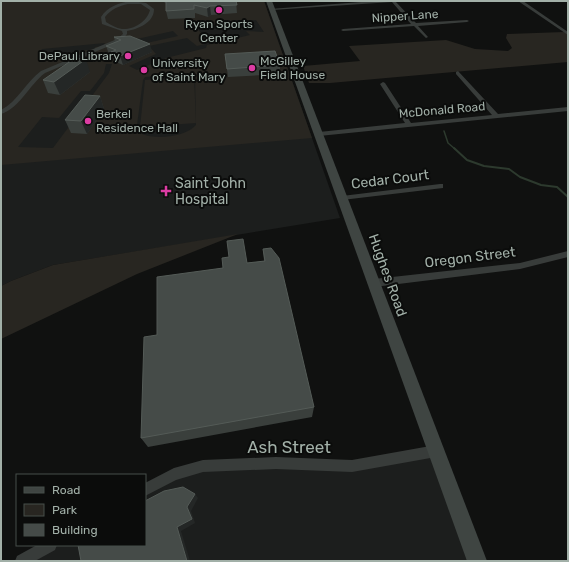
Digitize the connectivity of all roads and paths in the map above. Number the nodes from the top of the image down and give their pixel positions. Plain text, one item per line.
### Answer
1 (393, 1) edge
2 (520, 1) edge
3 (271, 5) edge
4 (467, 21) dead end
5 (414, 25) junction
6 (124, 30) junction
7 (343, 30) dead end
8 (568, 34) edge
9 (426, 37) dead end
10 (458, 73) dead end
11 (383, 84) dead end
12 (568, 109) edge
13 (1, 112) edge
14 (496, 116) junction
15 (409, 124) junction
16 (319, 134) junction
17 (440, 186) dead end
18 (342, 198) junction
19 (568, 254) edge
20 (374, 283) junction
21 (436, 451) junction
22 (146, 489) edge
23 (48, 546) edge
24 (22, 561) edge
25 (477, 561) edge

1 - 3 street
1 - 5 street
2 - 8 street
3 - 16 street, Hughes Road
4 - 5 street, Nipper Lane
5 - 7 street, Nipper Lane
5 - 9 street
6 - 6 street
6 - 13 street
10 - 14 street
11 - 15 street
12 - 14 street, McDonald Road
14 - 15 street, McDonald Road
15 - 16 street, McDonald Road
16 - 18 street, Hughes Road
17 - 18 street, Cedar Court
18 - 20 street, Hughes Road
19 - 20 street, Oregon Street
20 - 21 street, Hughes Road
21 - 22 street, Ash Street
21 - 25 street, Hughes Road
23 - 24 street

